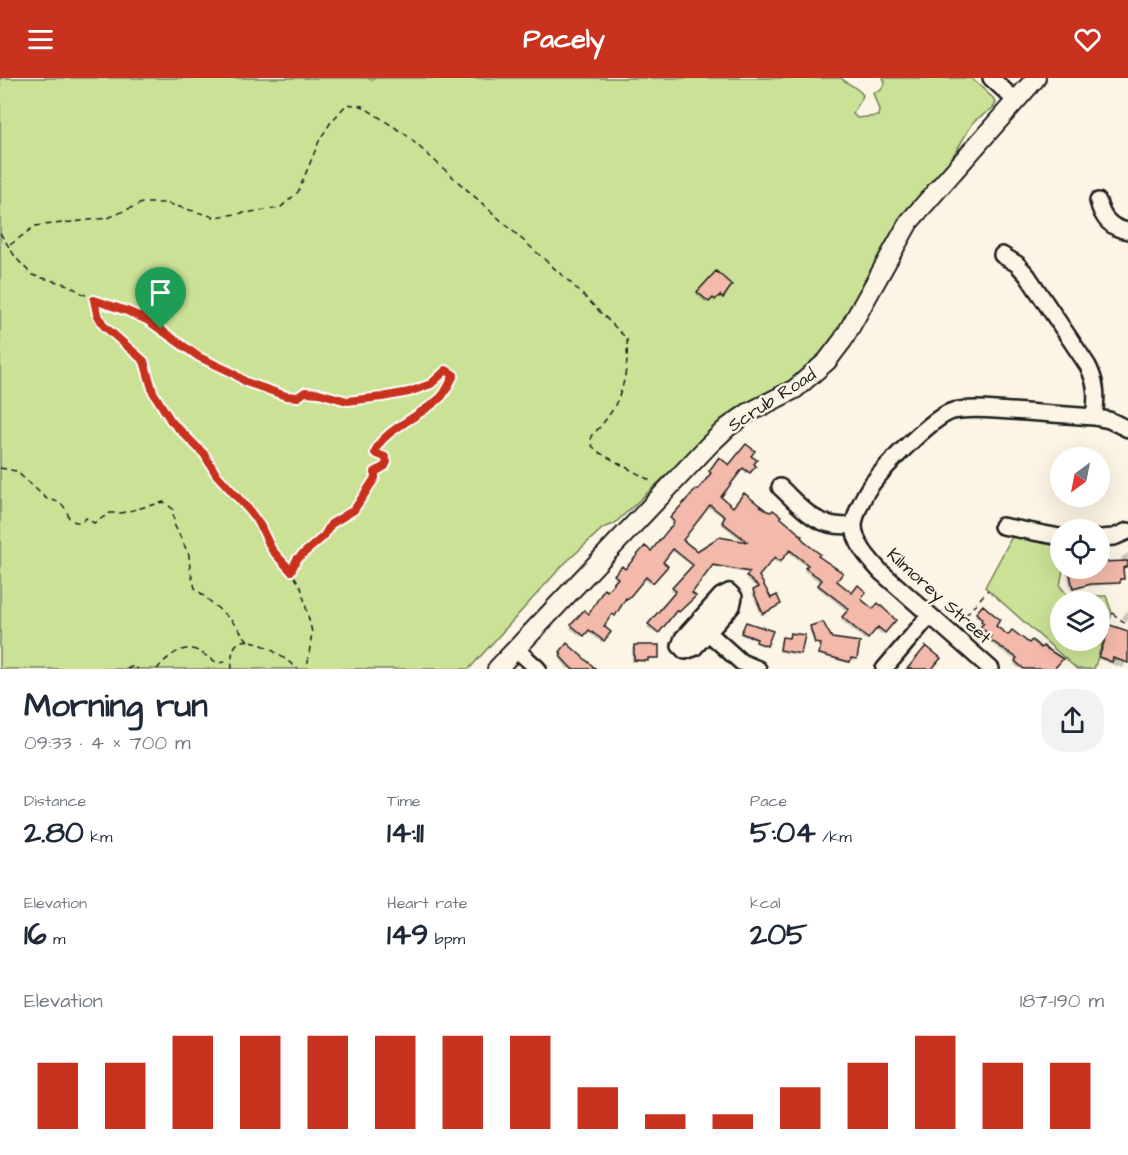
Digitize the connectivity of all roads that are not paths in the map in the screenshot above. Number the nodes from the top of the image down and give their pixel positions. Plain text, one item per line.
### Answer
1 (991, 78) edge
2 (1036, 78) edge
3 (1016, 101) junction
4 (1098, 201) dead end
5 (1128, 231) edge
6 (1002, 255) dead end
7 (1094, 417) junction
8 (1128, 429) edge
9 (780, 487) dead end
10 (854, 525) junction
11 (1002, 526) dead end
12 (1128, 531) edge
13 (1050, 535) edge
14 (1110, 537) edge
15 (930, 615) junction
16 (703, 627) dead end
17 (516, 649) junction
18 (497, 669) edge
19 (538, 669) edge
20 (758, 669) edge
21 (884, 669) edge
22 (991, 669) edge

1 - 3 street
2 - 3 main road, Scrub Road
3 - 17 main road, Scrub Road
4 - 5 street
6 - 7 street
7 - 8 street
7 - 10 street
9 - 10 street
10 - 15 street, Kilmorey Street
11 - 13 street
12 - 14 street
15 - 21 street
15 - 22 street, Kilmorey Street
16 - 20 street
17 - 18 main road, Scrub Road
17 - 19 street

